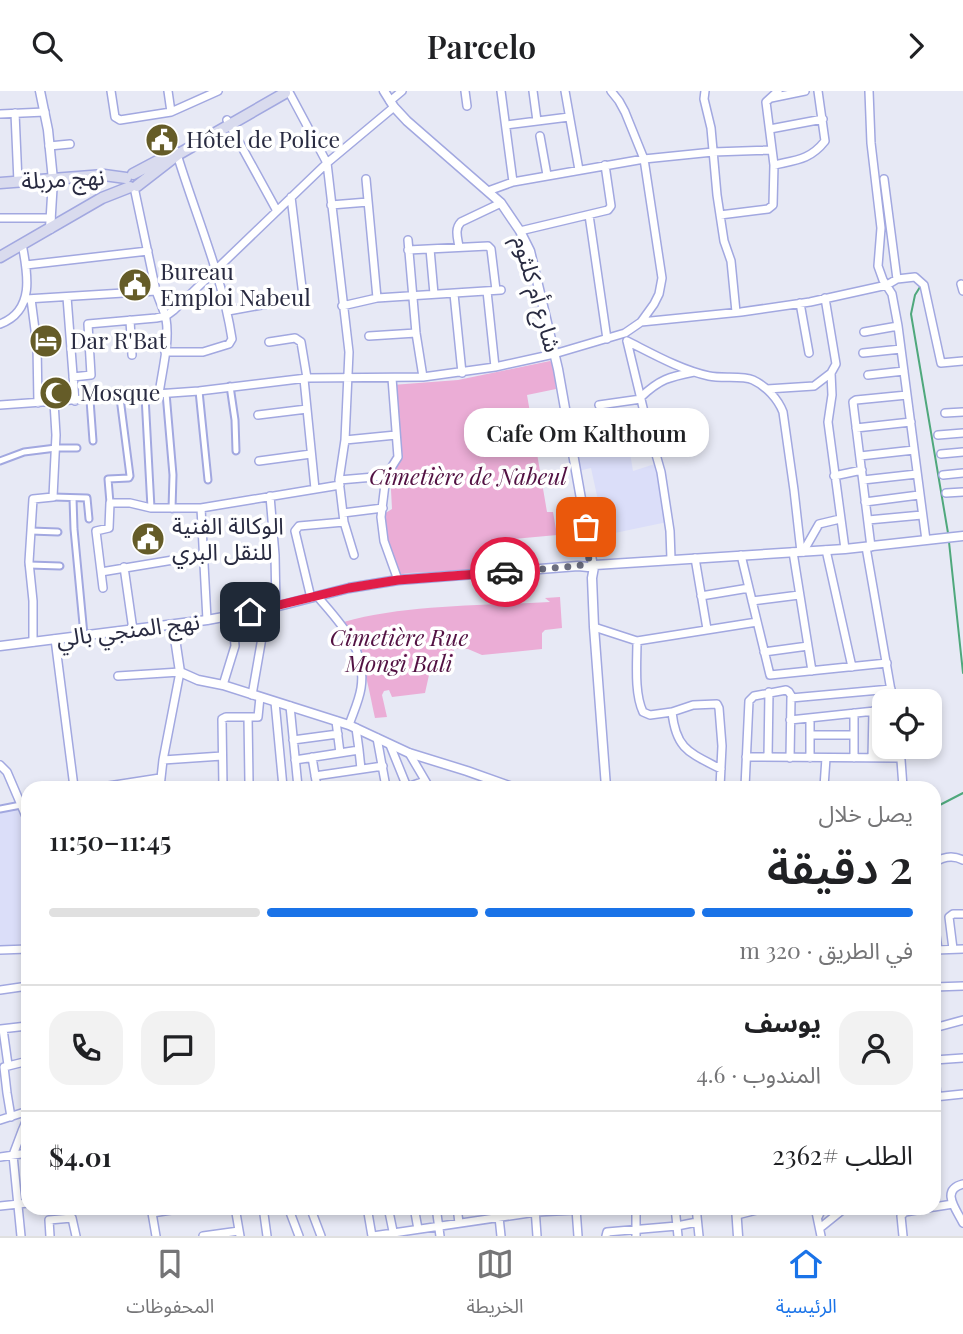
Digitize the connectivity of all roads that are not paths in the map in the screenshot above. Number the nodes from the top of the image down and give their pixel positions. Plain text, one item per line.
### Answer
1 (40, 91) edge
2 (111, 91) edge
3 (168, 91) edge
4 (194, 91) edge
5 (218, 91) edge
6 (384, 91) edge
7 (402, 91) edge
8 (465, 91) edge
9 (501, 91) edge
10 (533, 91) edge
11 (565, 91) edge
12 (611, 91) edge
13 (705, 91) edge
14 (778, 91) edge
15 (805, 91) edge
16 (818, 91) edge
17 (869, 91) edge
18 (284, 92) edge
19 (770, 98) junction
20 (196, 101) junction
21 (392, 104) junction
22 (467, 106) dead end
23 (171, 111) junction
24 (45, 112) junction
25 (15, 113) junction
26 (0, 114) edge
27 (569, 117) junction
28 (823, 120) junction
29 (537, 121) junction
30 (228, 122) junction
31 (506, 125) junction
32 (770, 129) junction
33 (540, 136) dead end
34 (71, 144) dead end
35 (49, 146) junction
36 (772, 149) junction
37 (713, 152) junction
38 (176, 153) junction
39 (643, 159) junction
40 (327, 163) junction
41 (604, 165) junction
42 (774, 165) junction
43 (579, 170) junction
44 (104, 175) junction
45 (547, 175) junction
46 (366, 179) dead end
47 (884, 179) dead end
48 (53, 180) junction
49 (18, 182) junction
50 (132, 182) junction
51 (513, 182) junction
52 (0, 183) edge
53 (488, 191) junction
54 (106, 196) junction
55 (291, 197) junction
56 (368, 202) junction
57 (500, 203) junction
58 (331, 205) junction
59 (277, 211) junction
60 (589, 215) junction
61 (720, 215) junction
62 (0, 218) edge
63 (51, 223) junction
64 (520, 231) junction
65 (408, 240) dead end
66 (22, 244) junction
67 (459, 247) junction
68 (430, 249) junction
69 (408, 250) junction
70 (148, 251) junction
71 (0, 257) edge
72 (26, 265) junction
73 (216, 270) junction
74 (897, 279) junction
75 (887, 285) junction
76 (495, 290) junction
77 (156, 291) junction
78 (433, 294) junction
79 (454, 294) junction
80 (412, 295) junction
81 (67, 297) junction
82 (377, 298) junction
83 (825, 298) junction
84 (28, 299) junction
85 (800, 303) junction
86 (342, 306) junction
87 (228, 311) junction
88 (736, 312) junction
89 (166, 316) junction
90 (130, 320) junction
91 (641, 322) junction
92 (0, 324) edge
93 (898, 326) junction
94 (864, 332) dead end
95 (416, 333) junction
96 (369, 336) dead end
97 (626, 337) junction
98 (607, 339) junction
99 (269, 342) dead end
100 (901, 349) junction
101 (166, 352) junction
102 (809, 353) dead end
103 (863, 353) dead end
104 (554, 354) junction
105 (132, 355) dead end
106 (963, 361) edge
107 (495, 367) junction
108 (904, 371) junction
109 (695, 372) junction
110 (462, 373) junction
111 (831, 373) junction
112 (868, 375) dead end
113 (74, 377) junction
114 (348, 377) junction
115 (423, 377) junction
116 (392, 378) junction
117 (305, 379) junction
118 (230, 386) junction
119 (767, 389) junction
120 (198, 391) junction
121 (162, 393) junction
122 (907, 395) junction
123 (145, 396) junction
124 (120, 398) junction
125 (641, 398) junction
126 (90, 400) junction
127 (75, 401) junction
128 (54, 402) junction
129 (38, 403) junction
130 (0, 405) edge
131 (599, 405) dead end
132 (307, 409) junction
133 (963, 412) edge
134 (944, 413) dead end
135 (258, 415) dead end
136 (911, 422) junction
137 (856, 428) junction
138 (963, 433) edge
139 (396, 435) junction
140 (938, 435) dead end
141 (345, 440) junction
142 (93, 441) dead end
143 (56, 448) junction
144 (77, 448) dead end
145 (914, 450) junction
146 (236, 451) dead end
147 (963, 452) edge
148 (311, 454) junction
149 (941, 454) dead end
150 (860, 456) junction
151 (0, 461) edge
152 (259, 461) dead end
153 (862, 470) junction
154 (963, 473) edge
155 (917, 474) junction
156 (386, 475) junction
157 (943, 475) dead end
158 (834, 476) junction
159 (863, 479) junction
160 (208, 480) dead end
161 (340, 482) junction
162 (314, 489) junction
163 (963, 492) edge
164 (946, 493) dead end
165 (919, 495) junction
166 (270, 496) junction
167 (53, 497) junction
168 (73, 498) junction
169 (865, 502) junction
170 (110, 503) junction
171 (151, 508) junction
172 (201, 508) junction
173 (383, 508) junction
174 (172, 509) junction
175 (343, 513) junction
176 (922, 515) junction
177 (89, 519) dead end
178 (841, 519) junction
179 (868, 520) junction
180 (344, 522) junction
181 (31, 531) junction
182 (58, 532) dead end
183 (963, 536) edge
184 (926, 540) junction
185 (869, 547) junction
186 (845, 549) junction
187 (826, 550) junction
188 (799, 552) junction
189 (203, 555) junction
190 (354, 555) dead end
191 (741, 555) junction
192 (695, 558) junction
193 (671, 559) junction
194 (591, 564) junction
195 (29, 565) junction
196 (60, 566) dead end
197 (124, 567) junction
198 (101, 572) junction
199 (398, 580) junction
200 (103, 588) dead end
201 (749, 588) junction
202 (800, 595) junction
203 (701, 596) junction
204 (314, 597) junction
205 (752, 601) junction
206 (272, 608) junction
207 (233, 615) junction
208 (207, 620) junction
209 (757, 622) junction
210 (173, 625) junction
211 (594, 627) junction
212 (707, 629) junction
213 (133, 630) junction
214 (84, 635) junction
215 (54, 639) junction
216 (637, 641) junction
217 (33, 642) junction
218 (0, 646) edge
219 (808, 646) junction
220 (764, 652) junction
221 (887, 663) junction
222 (852, 667) junction
223 (180, 671) junction
224 (812, 671) junction
225 (118, 676) dead end
226 (223, 685) junction
227 (891, 689) edge
228 (872, 691) edge
229 (769, 692) junction
230 (256, 696) junction
231 (792, 697) junction
232 (275, 702) junction
233 (290, 706) junction
234 (872, 711) edge
235 (672, 712) junction
236 (854, 713) junction
237 (248, 717) junction
238 (810, 718) junction
239 (790, 720) junction
240 (336, 721) junction
241 (353, 727) junction
242 (338, 734) junction
243 (810, 735) junction
244 (853, 736) junction
245 (377, 738) junction
246 (293, 740) junction
247 (390, 745) junction
248 (359, 750) junction
249 (340, 753) junction
250 (409, 753) junction
251 (222, 756) junction
252 (312, 757) junction
253 (746, 757) junction
254 (768, 757) junction
255 (790, 758) junction
256 (810, 758) junction
257 (826, 758) junction
258 (854, 758) junction
259 (872, 758) edge
260 (901, 759) edge
261 (295, 760) junction
262 (163, 761) junction
263 (383, 766) junction
264 (1, 767) edge
265 (361, 769) junction
266 (720, 769) junction
267 (315, 776) junction
268 (160, 778) joint
269 (73, 781) edge
270 (144, 781) edge
271 (223, 781) edge
272 (249, 781) edge
273 (282, 781) edge
274 (297, 781) edge
275 (316, 781) edge
276 (385, 781) edge
277 (405, 781) edge
278 (425, 781) edge
279 (488, 781) edge
280 (606, 781) edge
281 (720, 781) edge
282 (745, 781) edge
283 (824, 781) edge
284 (903, 781) edge
285 (21, 797) edge
286 (21, 802) edge
287 (0, 809) edge
288 (941, 860) edge
289 (963, 860) edge
290 (963, 913) edge
291 (21, 949) edge
292 (953, 949) junction
293 (963, 949) edge
294 (0, 950) edge
295 (941, 950) edge
296 (963, 986) edge
297 (21, 987) edge
298 (941, 987) edge
299 (0, 990) edge
300 (963, 1020) edge
301 (941, 1026) edge
302 (21, 1027) edge
303 (2, 1029) edge
304 (963, 1058) edge
305 (941, 1060) edge
306 (21, 1063) edge
307 (8, 1065) junction
308 (3, 1094) edge
309 (963, 1094) edge
310 (941, 1096) edge
311 (21, 1114) edge
312 (14, 1116) junction
313 (0, 1120) edge
314 (21, 1129) edge
315 (21, 1134) edge
316 (21, 1154) edge
317 (13, 1155) junction
318 (0, 1157) edge
319 (963, 1184) edge
320 (17, 1204) junction
321 (21, 1204) edge
322 (953, 1204) junction
323 (0, 1206) edge
324 (941, 1206) edge
325 (152, 1215) edge
326 (236, 1215) edge
327 (264, 1215) edge
328 (291, 1215) edge
329 (313, 1215) edge
330 (368, 1215) edge
331 (389, 1215) edge
332 (416, 1215) edge
333 (437, 1215) edge
334 (458, 1215) edge
335 (505, 1215) edge
336 (535, 1215) edge
337 (576, 1215) edge
338 (636, 1215) edge
339 (676, 1215) edge
340 (697, 1215) edge
341 (736, 1215) edge
342 (838, 1215) edge
343 (902, 1215) edge
344 (499, 1216) junction
345 (818, 1217) edge
346 (697, 1222) junction
347 (459, 1223) junction
348 (963, 1223) edge
349 (438, 1226) junction
350 (677, 1226) junction
351 (418, 1229) junction
352 (821, 1232) edge
353 (239, 1233) edge
354 (635, 1233) edge
355 (393, 1235) edge
356 (21, 1236) edge
357 (50, 1236) edge
358 (76, 1236) edge
359 (156, 1236) edge
360 (203, 1236) edge
361 (267, 1236) edge
362 (299, 1236) edge
363 (321, 1236) edge
364 (372, 1236) edge
365 (440, 1236) edge
366 (501, 1236) edge
367 (537, 1236) edge
368 (578, 1236) edge
369 (606, 1236) edge
370 (678, 1236) edge
371 (699, 1236) edge
372 (738, 1236) edge
373 (903, 1236) edge

1 - 24 street
2 - 23 street
3 - 23 street
4 - 20 street
5 - 20 street
6 - 21 street, شارع أم كلثوم
7 - 21 street
8 - 22 street
9 - 31 street
10 - 29 street
11 - 27 street
12 - 39 street
13 - 37 street
14 - 19 street
15 - 19 street
16 - 28 street
17 - 75 street
18 - 30 main road
18 - 40 street
19 - 32 street
20 - 23 street
21 - 40 street
21 - 53 street, شارع أم كلثوم
24 - 25 street
24 - 35 street
25 - 26 street
25 - 49 street
27 - 29 street
27 - 43 street
28 - 32 street
28 - 42 street
29 - 31 street
30 - 38 main road
30 - 59 street
31 - 51 street
32 - 36 street
33 - 45 street
34 - 35 street
35 - 48 street
36 - 37 street
36 - 42 street
37 - 39 street
37 - 61 street
38 - 50 main road
38 - 73 street
39 - 41 street
39 - 91 street
40 - 55 street
40 - 58 street
41 - 43 street
41 - 60 street
42 - 61 street
43 - 45 street
44 - 48 main road, نهج مربلة
44 - 50 main road, نهج مربلة
44 - 54 main road
45 - 51 street
46 - 56 street
47 - 74 street
48 - 49 main road, نهج مربلة
48 - 63 street
49 - 52 main road, نهج مربلة
50 - 54 main road
50 - 70 street
51 - 53 street
53 - 57 street, شارع أم كلثوم
54 - 63 main road
55 - 59 street
55 - 87 street
56 - 58 street
56 - 82 street
57 - 64 street, شارع أم كلثوم
57 - 67 street
58 - 86 street
59 - 73 street
60 - 64 street
60 - 98 street
61 - 88 street
62 - 63 street
63 - 66 main road
64 - 104 street, شارع أم كلثوم
65 - 69 street
66 - 71 main road
66 - 72 street
67 - 68 street
67 - 76 street
68 - 69 street
68 - 78 street
69 - 80 street
70 - 72 street
70 - 77 street
72 - 84 street
73 - 87 street
73 - 89 street
74 - 75 street
74 - 106 street
75 - 83 street
75 - 93 street
76 - 79 street
76 - 107 street
77 - 81 street
77 - 89 street
78 - 79 street
78 - 80 street
79 - 110 street
80 - 82 street
80 - 95 street
81 - 84 street
81 - 113 street
82 - 86 street
83 - 85 street
83 - 111 street
84 - 92 street
84 - 129 street
85 - 88 street
85 - 102 street
86 - 114 street
87 - 101 street
88 - 91 street
89 - 90 street
89 - 101 street
90 - 105 street
90 - 113 street
91 - 97 street
93 - 94 street
93 - 100 street
95 - 96 street
95 - 115 street
97 - 98 street
97 - 109 street
97 - 125 street
98 - 104 street
99 - 117 street
100 - 103 street
100 - 108 street
101 - 121 street
104 - 107 street
104 - 194 street, شارع أم كلثوم
107 - 110 street
108 - 112 street
108 - 122 street
109 - 119 street
109 - 125 street
110 - 115 street
111 - 119 street
111 - 158 street
113 - 127 street
114 - 116 street
114 - 117 street
114 - 141 street
115 - 116 street
116 - 139 street
117 - 118 street
117 - 132 street
118 - 120 street
118 - 146 street
119 - 188 street
120 - 121 street
120 - 160 street
121 - 123 street
121 - 174 street
122 - 136 street
122 - 137 street
123 - 124 street
123 - 171 street
124 - 126 street
124 - 170 street
125 - 131 street
125 - 193 street
126 - 127 street
126 - 142 street
127 - 128 street
128 - 129 street
128 - 143 street
129 - 130 street
132 - 135 street
132 - 148 street
133 - 134 street
136 - 137 street
136 - 145 street
137 - 150 street
138 - 140 street
139 - 141 street
139 - 156 street
141 - 161 street
143 - 144 street
143 - 151 street
143 - 167 street
145 - 150 street
145 - 155 street
147 - 149 street
148 - 152 street
148 - 162 street
150 - 153 street
153 - 158 street
153 - 159 street
154 - 157 street
155 - 159 street
155 - 165 street
156 - 161 street
156 - 173 street
158 - 178 street
159 - 169 street
161 - 162 street
161 - 175 street
162 - 166 street
163 - 164 street
165 - 169 street
165 - 176 street
166 - 172 street
166 - 206 street
167 - 168 street
167 - 181 street
168 - 177 street
168 - 214 street
169 - 179 street
170 - 171 street
170 - 198 street
171 - 174 street
172 - 174 street
172 - 189 street
173 - 175 street
173 - 199 street
175 - 180 street
176 - 179 street
176 - 184 street
178 - 186 street
178 - 188 street
179 - 185 street
180 - 190 street
180 - 204 street
181 - 182 street
181 - 195 street
183 - 184 street, نهج المنجي بالي
184 - 185 street, نهج المنجي بالي
185 - 186 street, نهج المنجي بالي
185 - 221 street
186 - 187 street, نهج المنجي بالي
187 - 188 street, نهج المنجي بالي
187 - 222 street
188 - 191 street, نهج المنجي بالي
188 - 202 street
189 - 197 street
189 - 208 street
191 - 192 street, نهج المنجي بالي
191 - 201 street
192 - 193 street, نهج المنجي بالي
192 - 203 street
193 - 194 street, نهج المنجي بالي
194 - 199 street, نهج المنجي بالي
194 - 211 street, شارع أم كلثوم
195 - 196 street
195 - 217 street
197 - 198 street
197 - 213 street
198 - 200 street
199 - 204 street, نهج المنجي بالي
201 - 203 street
201 - 205 street
202 - 205 street
202 - 219 street
203 - 212 street
204 - 206 street, نهج المنجي بالي
204 - 241 street
205 - 209 street
206 - 207 street, نهج المنجي بالي
206 - 230 street
207 - 208 street, نهج المنجي بالي
207 - 226 street
208 - 210 street, نهج المنجي بالي
209 - 212 street
209 - 220 street
210 - 213 street, نهج المنجي بالي
210 - 223 street
211 - 216 street
211 - 280 street, شارع أم كلثوم
212 - 216 street
213 - 214 street, نهج المنجي بالي
214 - 215 street, نهج المنجي بالي
215 - 217 street, نهج المنجي بالي
215 - 269 street
216 - 235 street
217 - 218 street, نهج المنجي بالي
219 - 220 street
219 - 224 street
220 - 224 street
221 - 222 street
221 - 227 street
222 - 224 street
223 - 225 street
223 - 226 street
223 - 262 street
226 - 230 street
228 - 231 street
229 - 231 street
229 - 253 street
229 - 254 street
230 - 232 street
230 - 237 street
231 - 239 street
232 - 233 street
232 - 273 street
233 - 240 street
233 - 246 street
234 - 236 street
235 - 266 street
235 - 266 street
236 - 238 street
236 - 244 street
237 - 251 street
237 - 272 street
238 - 239 street
238 - 243 street
239 - 255 street
240 - 241 street
240 - 242 street
241 - 245 street
241 - 248 street
242 - 246 street
242 - 249 street
243 - 244 street
243 - 256 street
244 - 258 street
245 - 247 street
245 - 263 street
246 - 261 street
247 - 250 street
247 - 277 street
248 - 249 street
248 - 265 street
249 - 252 street
250 - 278 street
250 - 279 street
251 - 262 street
251 - 271 street
252 - 261 street
252 - 267 street
253 - 254 street
253 - 282 street
254 - 255 street
255 - 256 street
256 - 257 street
257 - 258 street
257 - 283 street
258 - 259 street
260 - 284 street
261 - 274 street
262 - 268 street
263 - 265 street
263 - 276 street
264 - 285 street
265 - 267 street
266 - 281 street
267 - 275 street
268 - 270 street
286 - 287 street
288 - 289 street
290 - 292 street
291 - 294 street
292 - 293 street
292 - 295 street
296 - 298 street
297 - 299 street
300 - 301 street
302 - 303 street
303 - 307 street
304 - 305 street
306 - 307 street
307 - 308 street
308 - 312 street
309 - 310 street
311 - 312 street
312 - 313 street
312 - 314 street
315 - 317 street
316 - 317 street
317 - 318 street
317 - 320 street
319 - 322 street
320 - 321 street
320 - 323 street
320 - 356 street
322 - 324 street
322 - 348 street
325 - 359 street
326 - 353 street
327 - 361 street
328 - 362 street
329 - 363 street
330 - 364 street
331 - 355 street
332 - 351 street
333 - 349 street
334 - 347 street
335 - 344 street
336 - 367 street
337 - 368 street
338 - 354 street
339 - 350 street
340 - 346 street
341 - 372 street
342 - 352 street
343 - 373 street
344 - 347 street
344 - 366 street
345 - 352 street
346 - 350 street
346 - 371 street
347 - 349 street
349 - 351 street
349 - 365 street
350 - 354 street
350 - 370 street
351 - 355 street
353 - 360 street
354 - 369 street
355 - 364 street
357 - 358 street

